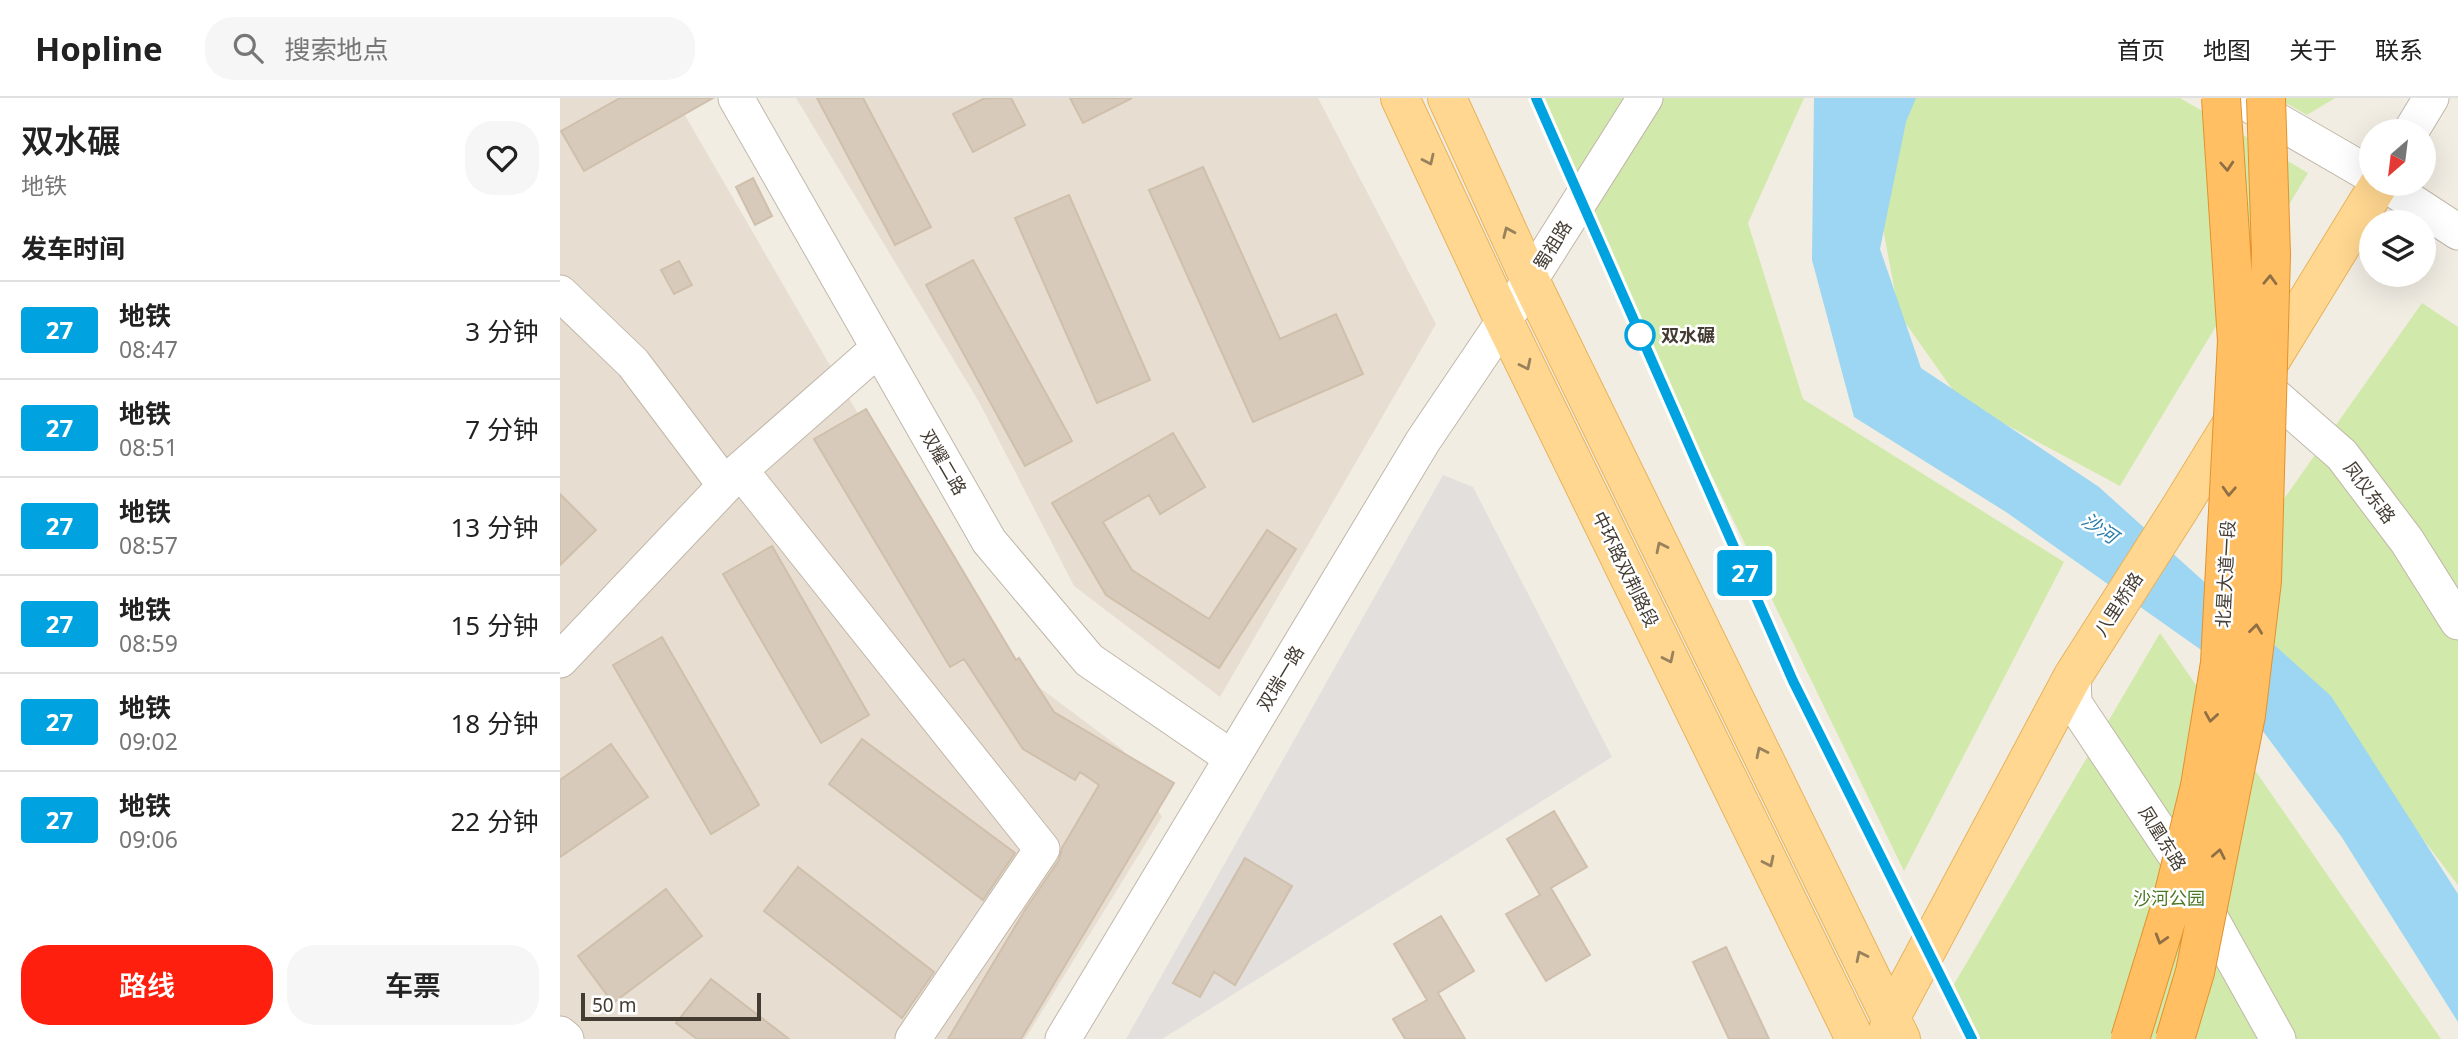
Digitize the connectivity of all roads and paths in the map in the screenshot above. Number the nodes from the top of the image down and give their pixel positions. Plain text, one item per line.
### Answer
1 (736, 98) edge
2 (1399, 98) edge
3 (1447, 98) edge
4 (1645, 98) edge
5 (2221, 98) edge
6 (2238, 98) edge
7 (2266, 98) edge
8 (2431, 98) edge
9 (2418, 119) edge
10 (2359, 169) edge
11 (2372, 196) edge
12 (2403, 196) edge
13 (2458, 232) edge
14 (1530, 280) junction
15 (560, 293) edge
16 (1504, 321) junction
17 (879, 348) junction
18 (2257, 383) junction
19 (733, 478) junction
20 (2458, 622) edge
21 (560, 660) edge
22 (2073, 676) junction
23 (1232, 758) junction
24 (1893, 1032) edge
25 (560, 1034) edge
26 (566, 1039) edge
27 (913, 1039) edge
28 (1063, 1039) edge
29 (1855, 1039) edge
30 (2130, 1039) edge
31 (2175, 1039) edge
32 (2278, 1039) edge

1 - 17 street, 双耀二路
2 -> 16 main road, 中环路双荆路段
14 -> 3 main road
4 - 14 street, 蜀祖路
5 -> 30 highway, 北星大道一段, bridge
6 - 10 street
31 -> 7 highway, 北星大道一段, bridge
8 - 9 street
11 - 18 main road, 八里桥路
12 - 13 street
14 - 16 street, 蜀祖路
24 -> 14 main road
15 - 19 street
16 - 23 street, 双瑞一路
16 -> 29 main road, 中环路双荆路段
17 - 19 street
17 - 23 street, 双耀二路
18 - 20 street, 凤仪东路
18 - 22 main road, 八里桥路
19 - 21 street
19 - 27 street
22 - 24 main road, 八里桥路
22 - 32 street, 凤凰东路
23 - 28 street, 双瑞一路
25 - 26 street

